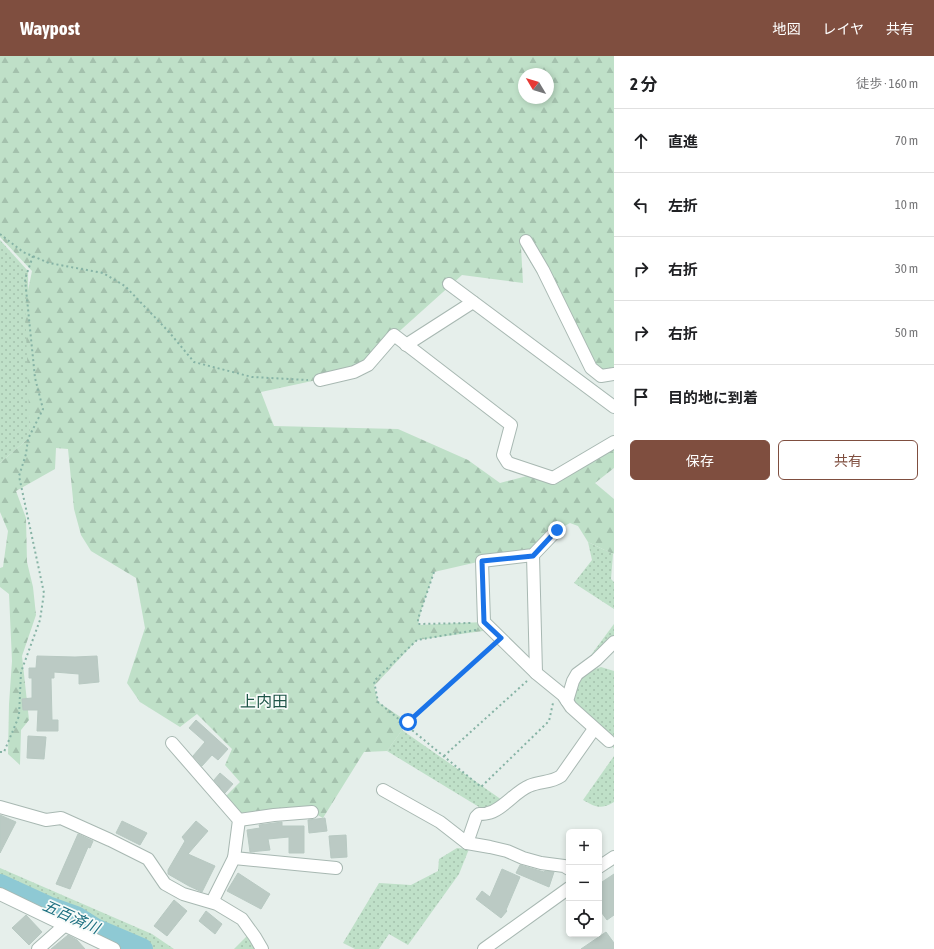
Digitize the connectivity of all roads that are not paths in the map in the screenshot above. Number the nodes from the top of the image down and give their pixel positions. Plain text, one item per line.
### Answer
1 (526, 241) dead end
2 (449, 284) dead end
3 (473, 302) junction
4 (406, 345) junction
5 (614, 374) edge
6 (601, 376) junction
7 (320, 380) road end
8 (585, 386) junction
9 (614, 407) edge
10 (614, 442) edge
11 (557, 530) dead end
12 (533, 556) junction
13 (614, 642) edge
14 (536, 673) junction
15 (567, 701) junction
16 (594, 729) junction
17 (609, 741) dead end
18 (172, 743) dead end
19 (383, 790) dead end
20 (0, 807) edge
21 (312, 812) dead end
22 (239, 820) junction
23 (467, 843) junction
24 (614, 857) edge
25 (234, 858) junction
26 (602, 865) edge
27 (566, 867) edge
28 (336, 868) dead end
29 (566, 890) edge
30 (0, 894) edge
31 (212, 902) junction
32 (65, 925) junction
33 (38, 949) edge
34 (114, 949) edge
35 (262, 949) edge
36 (484, 949) edge

1 - 6 street
2 - 3 street
3 - 4 street
3 - 8 street
4 - 7 street
4 - 10 street
5 - 6 street
6 - 8 street
8 - 9 street
11 - 12 street
12 - 14 street
12 - 14 street
13 - 15 street
14 - 15 street
15 - 16 street
16 - 17 street
16 - 23 street
18 - 22 street
19 - 23 street
20 - 31 street
21 - 22 street
22 - 25 street
23 - 27 street
24 - 26 street
25 - 28 street
25 - 31 street
29 - 36 street
30 - 32 street
31 - 35 street
32 - 33 street
32 - 34 street

